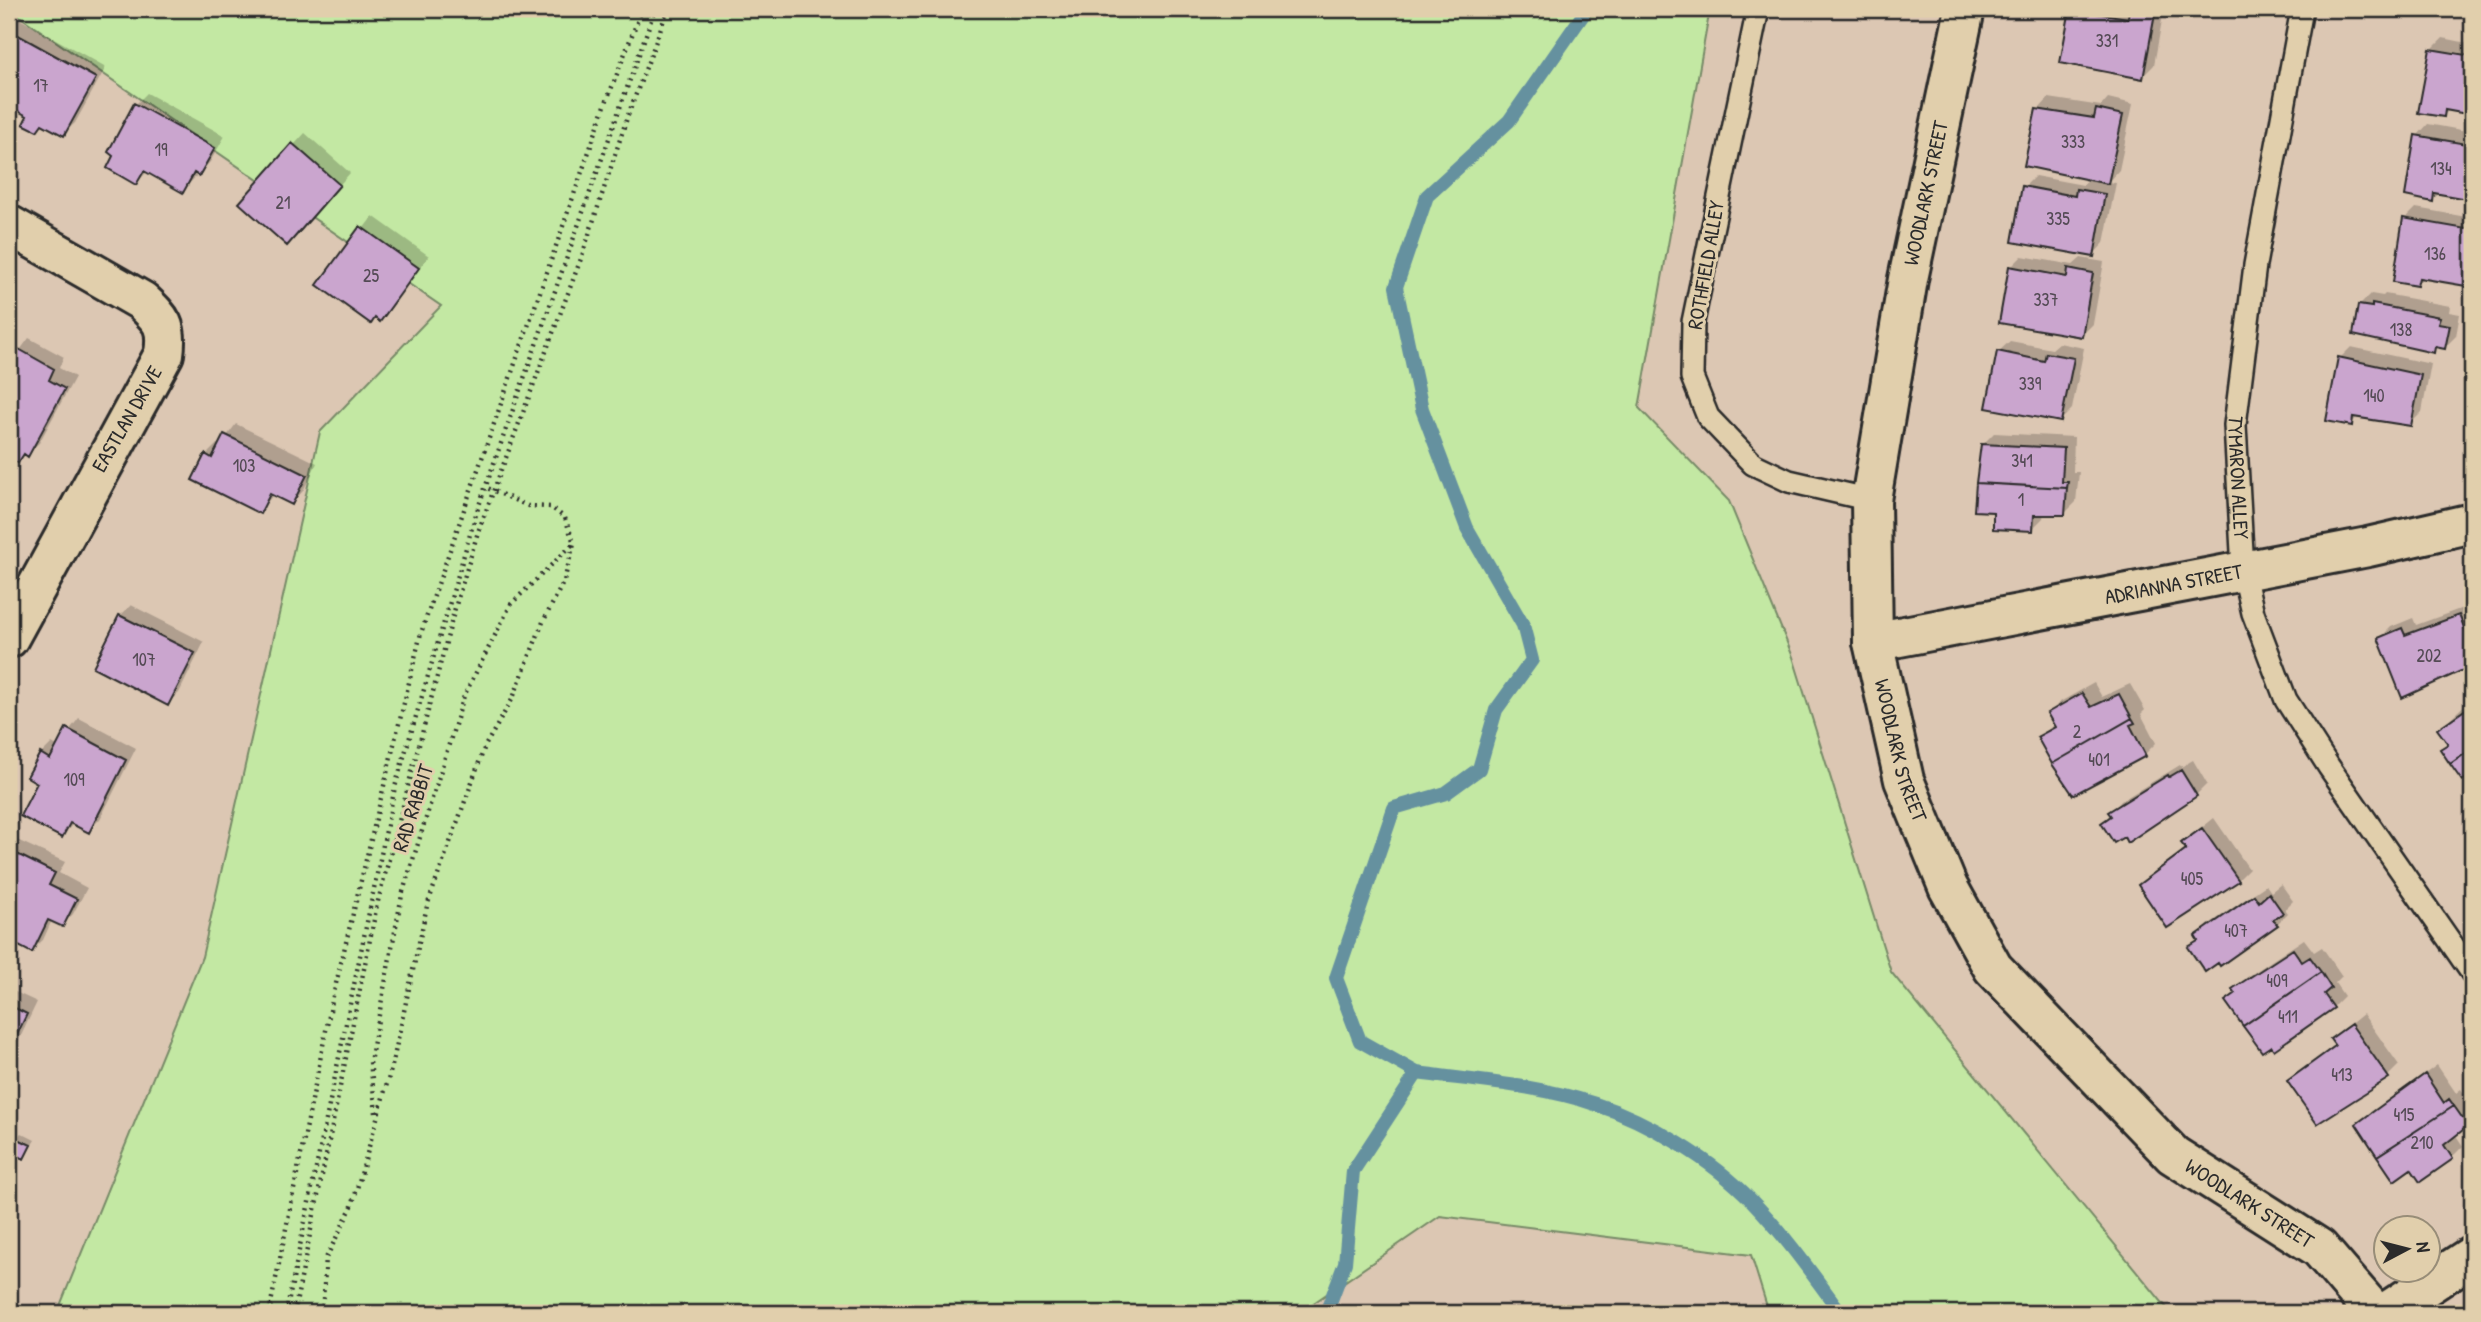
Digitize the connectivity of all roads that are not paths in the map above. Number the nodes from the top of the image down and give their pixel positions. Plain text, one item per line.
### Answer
1 (1758, 9) edge
2 (1965, 9) edge
3 (2302, 9) edge
4 (9, 225) edge
5 (1871, 500) junction
6 (2472, 523) edge
7 (2243, 570) junction
8 (9, 638) edge
9 (1873, 642) junction
10 (2472, 973) edge
11 (2472, 1256) edge
12 (2375, 1313) edge
13 (2385, 1313) edge

1 - 5 lane, ROTHFIELD ALLEY
2 - 5 street, WOODLARK STREET
3 - 7 lane, TYMARON ALLEY
4 - 8 street, EASTLAN DRIVE
5 - 9 street, WOODLARK STREET
6 - 7 street, ADRIANNA STREET
7 - 9 street, ADRIANNA STREET
7 - 10 lane, TYMARON ALLEY
9 - 12 street, WOODLARK STREET
11 - 13 street

